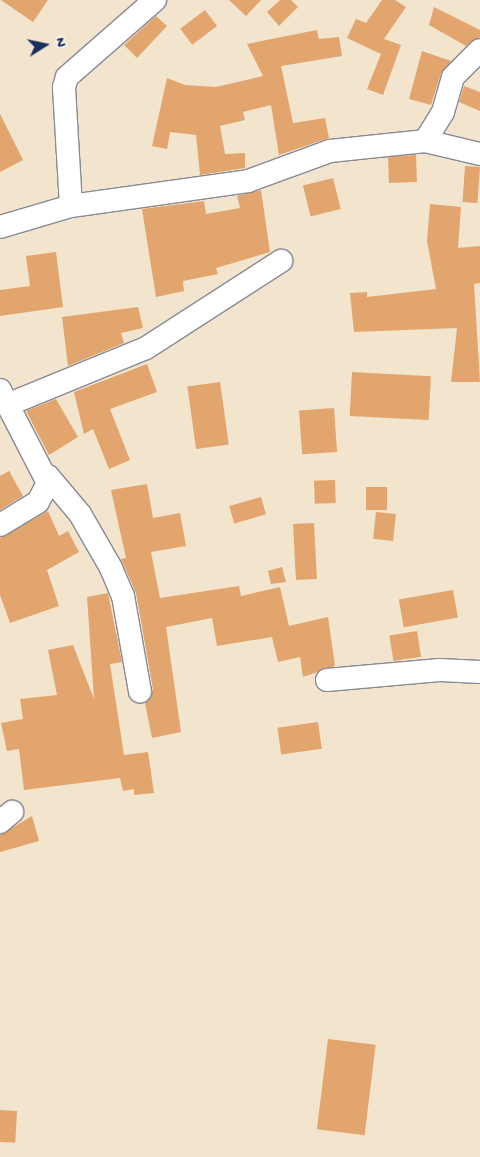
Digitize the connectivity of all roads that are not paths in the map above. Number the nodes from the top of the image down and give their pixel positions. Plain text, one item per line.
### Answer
1 (154, 0) edge
2 (480, 50) edge
3 (425, 141) junction
4 (480, 154) edge
5 (71, 206) junction
6 (0, 227) edge
7 (281, 261) dead end
8 (4, 397) edge
9 (48, 476) junction
10 (0, 525) edge
11 (480, 672) edge
12 (327, 680) dead end
13 (140, 690) dead end

1 - 5 street
2 - 3 street
3 - 4 street
3 - 5 street
5 - 6 street
7 - 8 street
8 - 9 street
9 - 10 street
9 - 13 street
11 - 12 street

